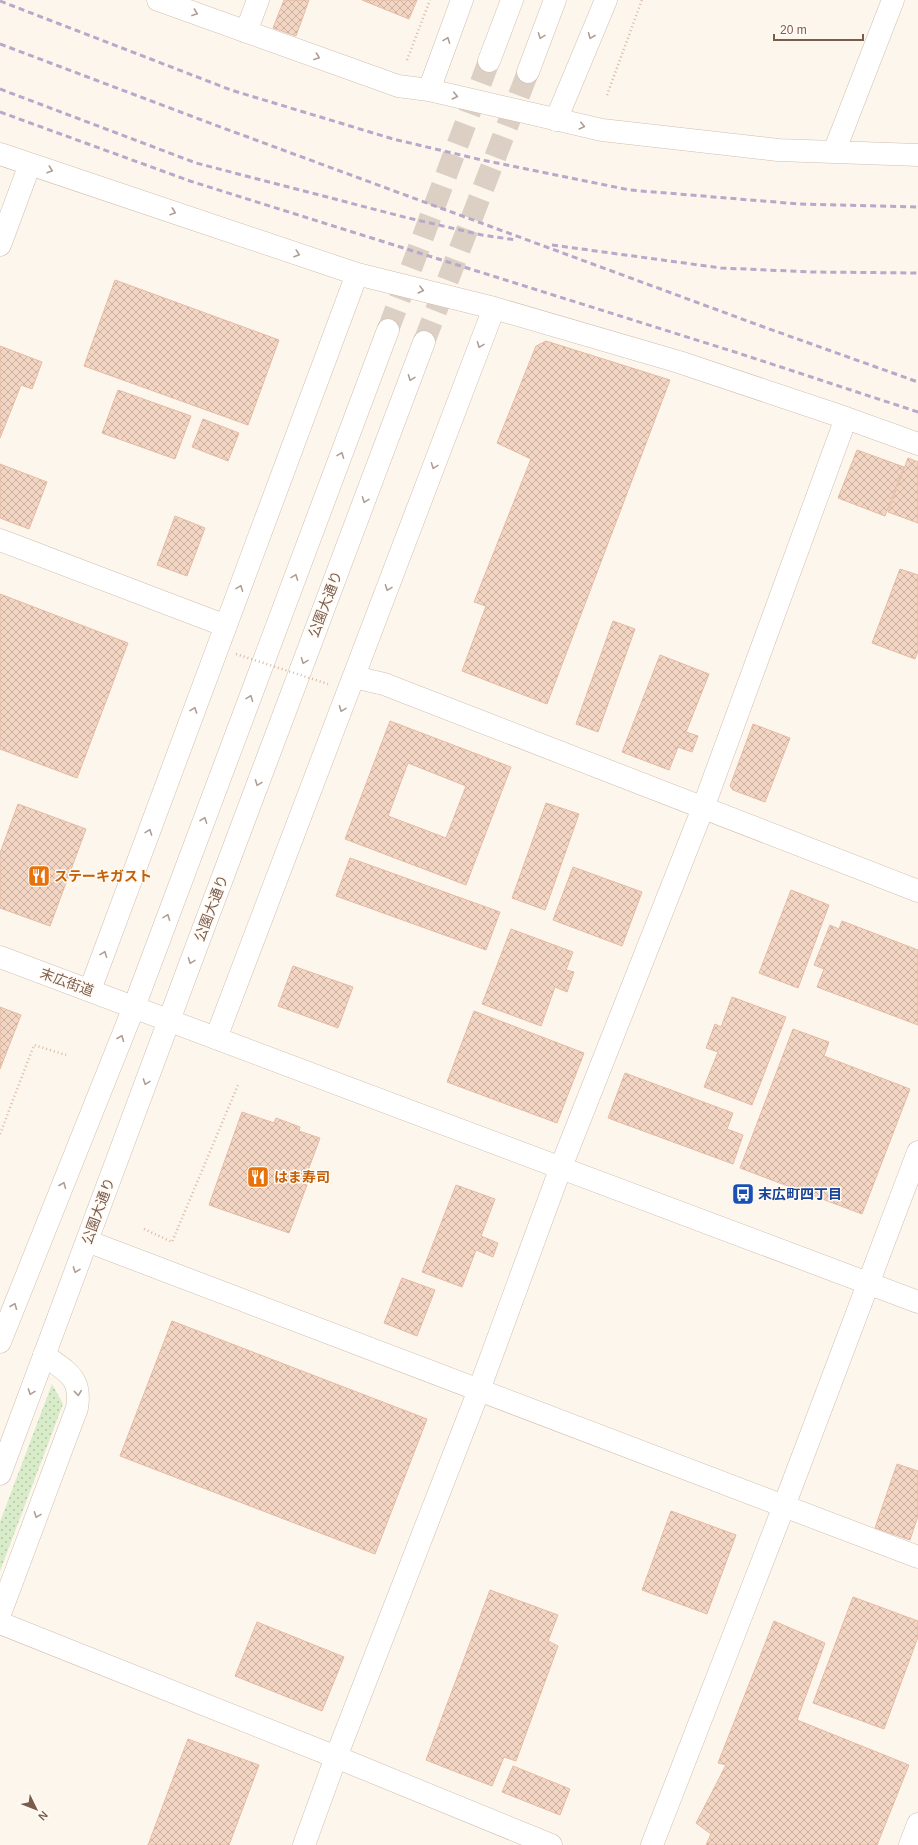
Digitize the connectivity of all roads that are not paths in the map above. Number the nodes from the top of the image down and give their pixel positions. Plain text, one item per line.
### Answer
1 (158, 0) edge
2 (258, 0) edge
3 (462, 0) edge
4 (512, 0) edge
5 (555, 0) edge
6 (606, 0) edge
7 (893, 0) edge
8 (246, 32) junction
9 (489, 61) tunnel mouth
10 (528, 72) tunnel mouth
11 (429, 90) junction
12 (556, 120) junction
13 (834, 152) junction
14 (0, 154) edge
15 (918, 155) edge
16 (30, 164) junction
17 (0, 245) edge
18 (356, 274) junction
19 (494, 308) junction
20 (388, 330) tunnel mouth
21 (424, 342) tunnel mouth
22 (846, 418) junction
23 (918, 444) edge
24 (0, 540) edge
25 (226, 626) junction
26 (354, 676) junction
27 (703, 808) junction
28 (918, 891) edge
29 (0, 958) edge
30 (90, 990) junction
31 (134, 1007) junction
32 (169, 1021) junction
33 (216, 1038) junction
34 (918, 1152) edge
35 (561, 1167) junction
36 (87, 1241) junction
37 (868, 1283) junction
38 (918, 1302) edge
39 (0, 1342) edge
40 (44, 1355) junction
41 (479, 1390) junction
42 (0, 1474) edge
43 (784, 1506) junction
44 (918, 1557) edge
45 (0, 1614) edge
46 (0, 1623) edge
47 (336, 1757) junction
48 (918, 1824) edge
49 (304, 1845) edge
50 (551, 1845) edge
51 (652, 1845) edge
52 (910, 1845) edge

1 -> 8 street
2 - 8 street
11 -> 3 street
4 - 9 street
5 -> 10 street
6 -> 12 street
7 - 13 street
8 -> 11 street
11 -> 12 street
12 -> 13 street
13 - 15 street
14 - 16 street
16 - 17 street
16 -> 18 street
18 -> 19 street
25 -> 18 street
19 - 22 street
19 -> 26 street
31 -> 20 street
21 -> 32 street, 公園大通り
22 - 23 street
22 - 27 street
24 - 25 street
30 -> 25 street
26 - 27 street
26 -> 33 street
27 - 28 street
27 - 35 street
29 - 30 street, 末広街道
30 - 31 street, 末広街道
31 - 32 street, 末広街道
39 -> 31 street
32 - 33 street, 末広街道
32 -> 36 street, 公園大通り
33 - 35 street, 末広街道
34 - 37 street
35 - 37 street, 末広街道
35 - 41 street
36 -> 40 street, 公園大通り
36 - 41 street
37 - 38 street, 末広街道
37 - 43 street
40 -> 42 street, 公園大通り
40 -> 45 street
41 - 43 street
41 - 47 street
43 - 44 street
43 - 51 street
46 - 47 street
47 - 49 street
47 - 50 street
48 - 52 street

